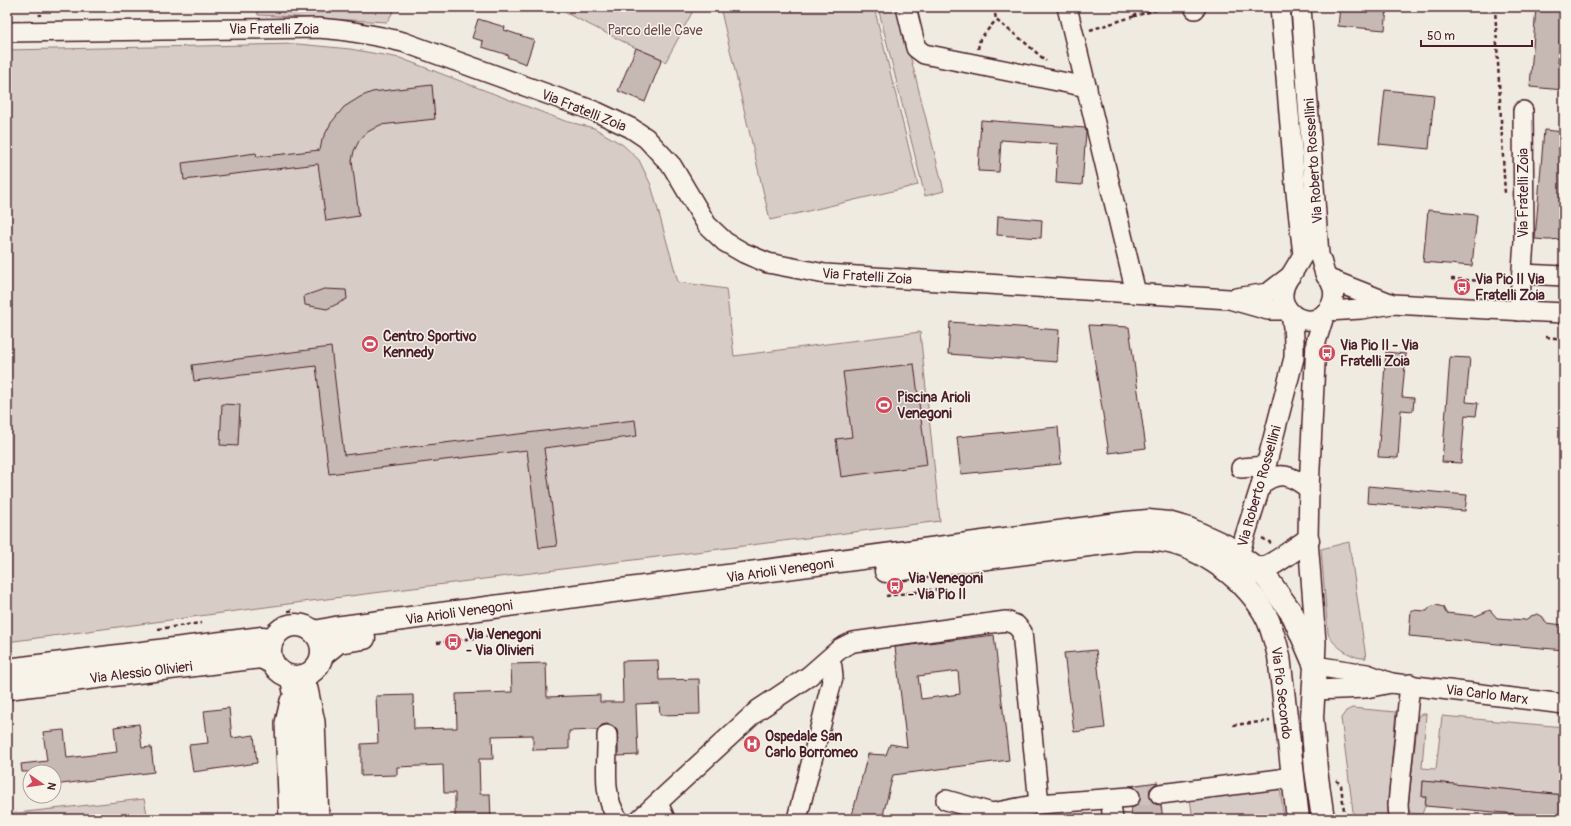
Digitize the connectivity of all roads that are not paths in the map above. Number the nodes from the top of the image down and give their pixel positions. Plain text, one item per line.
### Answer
1 (906, 7) edge
2 (1068, 7) edge
3 (1280, 7) edge
4 (1301, 7) edge
5 (7, 32) edge
6 (1087, 87) junction
7 (1523, 111) dead end
8 (1314, 167) junction
9 (1294, 170) junction
10 (1522, 274) junction
11 (1564, 276) edge
12 (1290, 277) junction
13 (1328, 278) junction
14 (1136, 293) junction
15 (1229, 299) junction
16 (1392, 304) junction
17 (1289, 311) junction
18 (1520, 311) junction
19 (1327, 312) junction
20 (1564, 313) edge
21 (1266, 466) junction
22 (1241, 468) dead end
23 (1261, 485) junction
24 (1309, 489) junction
25 (1308, 540) junction
26 (1239, 556) junction
27 (1260, 571) junction
28 (1236, 579) junction
29 (315, 632) junction
30 (273, 639) junction
31 (322, 655) junction
32 (829, 660) junction
33 (273, 663) junction
34 (1316, 666) junction
35 (7, 670) edge
36 (1281, 679) junction
37 (300, 682) junction
38 (1401, 684) junction
39 (7, 688) edge
40 (1314, 690) junction
41 (1564, 704) edge
42 (607, 735) dead end
43 (295, 765) junction
44 (1316, 770) junction
45 (1292, 775) junction
46 (1160, 794) tunnel mouth
47 (1130, 797) tunnel mouth
48 (1110, 799) junction
49 (946, 800) dead end
50 (1036, 810) junction
51 (662, 811) edge
52 (989, 816) edge
53 (289, 819) edge
54 (305, 819) edge
55 (319, 819) edge
56 (618, 819) edge
57 (640, 819) edge
58 (797, 819) edge
59 (1113, 819) edge
60 (1298, 819) edge
61 (1324, 819) edge
62 (1399, 819) edge

1 - 6 street
2 - 6 street
3 - 9 street, Via Roberto Rossellini
4 - 8 street, Via Roberto Rossellini
5 - 14 street, Via Fratelli Zoia
6 - 14 street
7 - 10 street, Via Fratelli Zoia
8 - 9 street
8 - 13 street, Via Roberto Rossellini
9 - 12 street, Via Roberto Rossellini
10 - 11 street
10 - 18 street, Via Fratelli Zoia
12 - 13 street, Via Fratelli Zoia
12 - 15 street, Via Fratelli Zoia
12 - 17 street, Via Roberto Rossellini
13 - 16 street, Via Fratelli Zoia
13 - 19 street, Via Roberto Rossellini
14 - 15 street, Via Fratelli Zoia
15 - 17 street, Via Fratelli Zoia
16 - 18 street, Via Fratelli Zoia
16 - 19 street, Via Fratelli Zoia
17 - 19 street, Via Fratelli Zoia
17 - 21 street, Via Roberto Rossellini
18 - 20 street, Via Fratelli Zoia
19 - 24 street, Via Roberto Rossellini
21 - 22 street
21 - 23 street, Via Roberto Rossellini
23 - 24 street
23 - 26 street, Via Roberto Rossellini
24 - 25 street, Via Roberto Rossellini
25 - 27 main road
25 - 34 street, Via Pio Secondo
26 - 27 main road, Via Pio Secondo
26 - 28 main road
26 - 29 main road, Via Arioli Venegoni
27 - 28 main road
27 - 34 main road, Via Pio Secondo
28 - 31 main road, Via Arioli Venegoni
28 - 36 main road, Via Pio Secondo
29 - 30 main road
29 - 31 main road
30 - 33 main road
30 - 35 main road, Via Alessio Olivieri
31 - 37 main road
32 - 50 street
32 - 51 street
32 - 58 street
33 - 37 main road, Via Alessio Olivieri
33 - 39 main road, Via Alessio Olivieri
34 - 36 main road, Via Carlo Marx
34 - 38 street, Via Carlo Marx
34 - 40 main road, Via Pio Secondo
36 - 40 main road, Via Carlo Marx
36 - 45 main road, Via Pio Secondo
37 - 43 street
37 - 43 street
37 - 55 street
38 - 40 street, Via Carlo Marx
38 - 41 street, Via Carlo Marx
38 - 62 street
40 - 44 main road, Via Pio Secondo
42 - 56 street
43 - 53 street
43 - 54 street
44 - 45 main road
44 - 61 main road, Via Pio Secondo
45 - 46 street
45 - 60 main road, Via Pio Secondo
47 - 48 street
48 - 50 street
48 - 59 street
49 - 52 street
50 - 52 street
51 - 57 street

